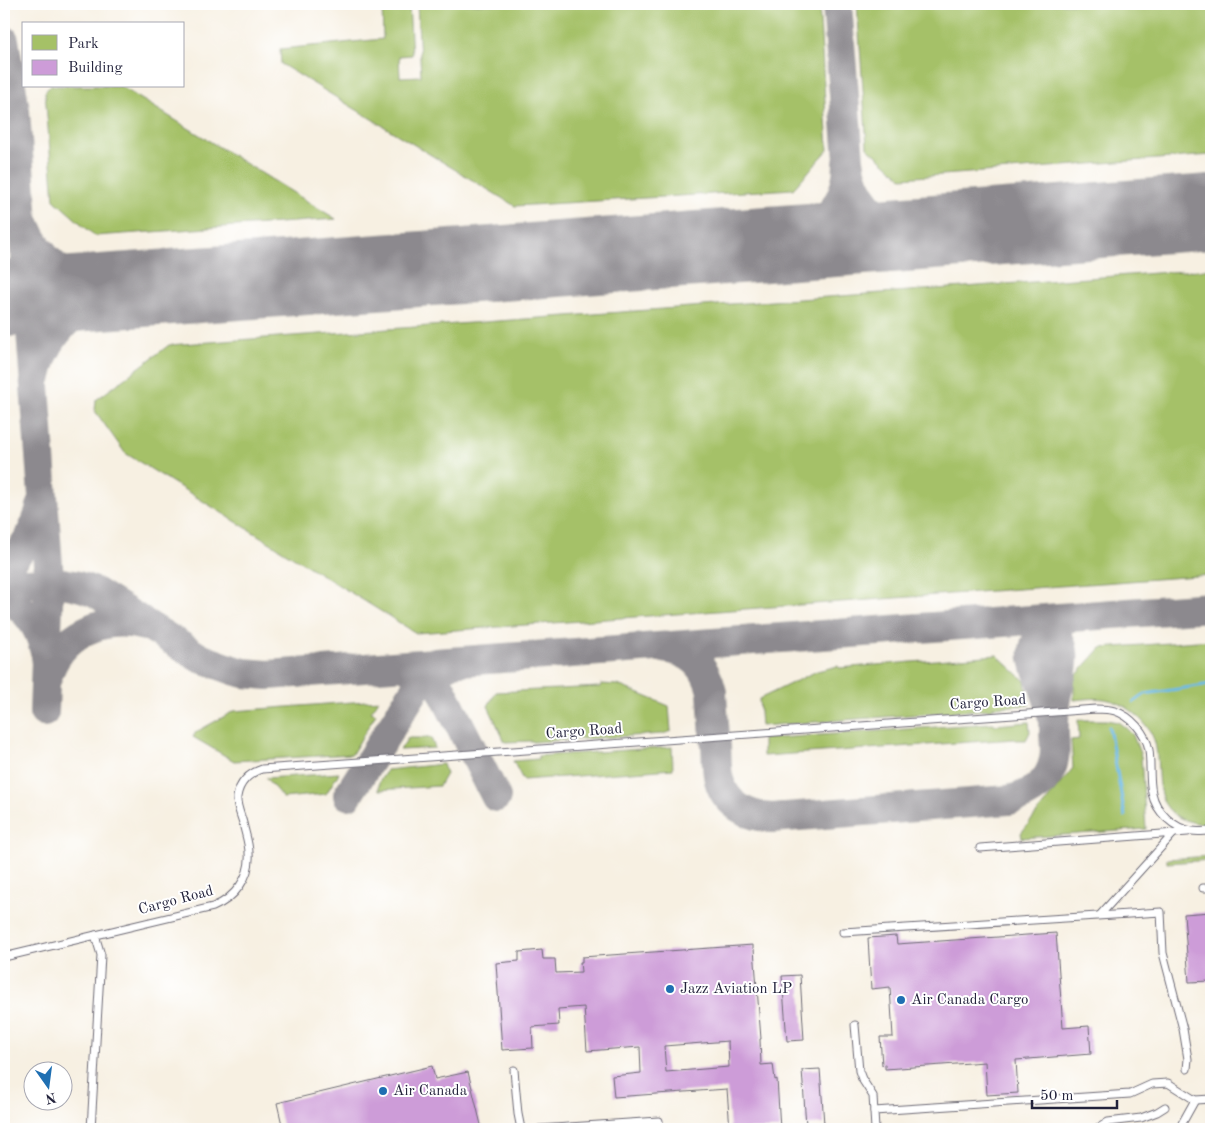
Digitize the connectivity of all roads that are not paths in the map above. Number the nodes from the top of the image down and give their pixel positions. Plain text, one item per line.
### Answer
1 (1211, 831) edge
2 (1201, 832) junction
3 (1174, 833) junction
4 (980, 848) dead end
5 (1100, 915) junction
6 (843, 932) dead end
7 (95, 935) junction
8 (4, 957) edge
9 (856, 1025) dead end
10 (1187, 1069) dead end
11 (514, 1070) dead end
12 (1211, 1099) edge
13 (1195, 1100) junction
14 (1165, 1107) dead end
15 (874, 1111) junction
16 (1181, 1128) edge
17 (91, 1129) edge
18 (521, 1129) edge
19 (539, 1129) edge
20 (660, 1129) edge
21 (875, 1129) edge
22 (1097, 1129) edge
23 (1151, 1129) edge

1 - 2 lane, Cargo Road
2 - 3 lane
2 - 7 lane, Cargo Road
3 - 4 lane
3 - 5 lane
5 - 6 lane
5 - 10 lane
7 - 8 lane, Cargo Road
7 - 17 lane
9 - 15 lane
11 - 18 lane
12 - 13 lane
13 - 15 lane
13 - 16 lane
14 - 22 lane
15 - 21 lane
16 - 23 lane
19 - 20 lane

